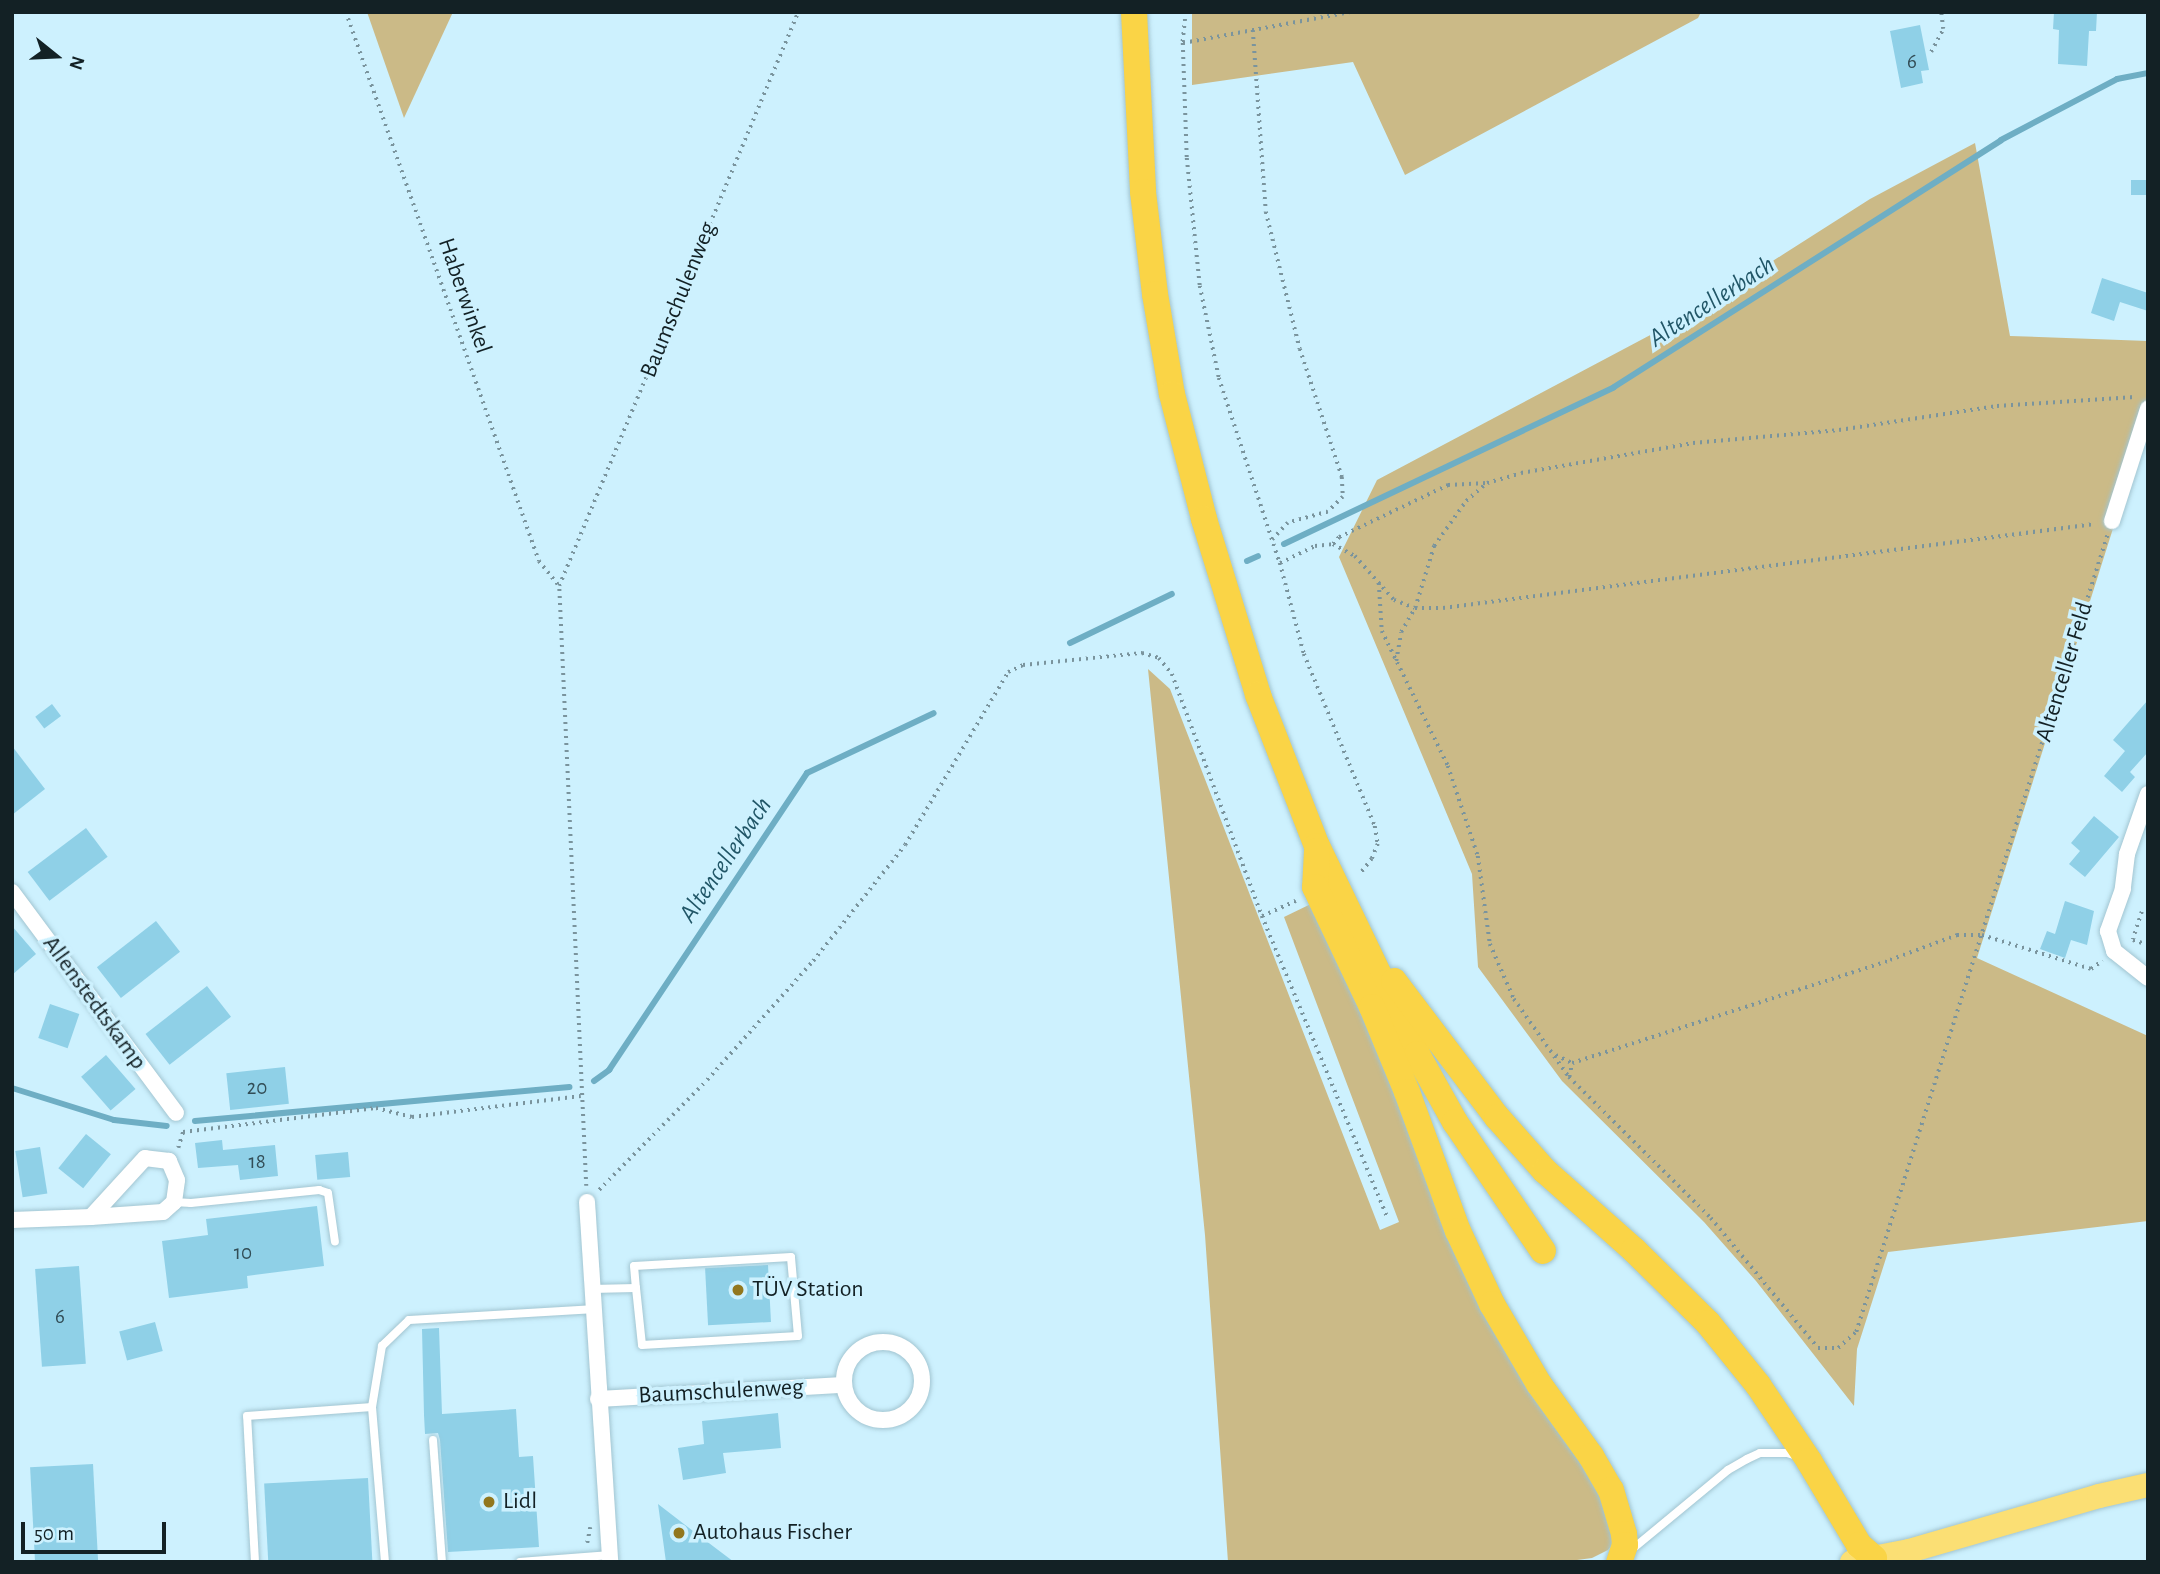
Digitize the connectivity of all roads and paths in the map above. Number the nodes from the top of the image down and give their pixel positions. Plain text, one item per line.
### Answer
1 (346, 12) edge
2 (798, 12) edge
3 (1134, 12) edge
4 (1185, 12) edge
5 (1350, 12) edge
6 (1941, 12) edge
7 (1253, 30) junction
8 (1183, 43) junction
9 (1931, 51) dead end
10 (2148, 397) edge
11 (2148, 409) edge
12 (1487, 483) junction
13 (2112, 522) junction
14 (1272, 540) junction
15 (1333, 544) junction
16 (1280, 563) junction
17 (1379, 583) junction
18 (559, 586) junction
19 (1415, 608) junction
20 (1396, 661) junction
21 (2148, 794) edge
22 (1317, 846) junction
23 (1361, 873) dead end
24 (12, 892) edge
25 (1296, 901) dead end
26 (2148, 914) edge
27 (1262, 916) junction
28 (1357, 932) junction
29 (1982, 935) junction
30 (2148, 944) edge
31 (2114, 951) junction
32 (2148, 978) edge
33 (1553, 1053) junction
34 (1572, 1063) junction
35 (1569, 1076) junction
36 (581, 1096) junction
37 (176, 1114) joint
38 (183, 1132) junction
39 (169, 1161) junction
40 (174, 1202) junction
41 (587, 1202) junction
42 (91, 1217) junction
43 (1387, 1217) dead end
44 (12, 1220) edge
45 (335, 1242) dead end
46 (1544, 1251) dead end
47 (636, 1287) junction
48 (591, 1289) junction
49 (592, 1310) junction
50 (844, 1385) junction
51 (598, 1399) junction
52 (372, 1407) junction
53 (433, 1440) dead end
54 (1809, 1461) junction
55 (2148, 1485) edge
56 (2099, 1496) junction
57 (2148, 1499) edge
58 (610, 1558) edge
59 (1621, 1560) edge
60 (1863, 1560) edge
61 (255, 1562) edge
62 (385, 1562) edge
63 (442, 1562) edge
64 (520, 1562) edge

1 - 18 path, Haberwinkel
2 - 18 path, Baumschulenweg
3 - 22 highway
4 - 8 path
5 - 7 path
6 - 9 path
7 - 8 path
7 - 14 path
8 - 14 path
10 - 12 path
11 - 13 street
12 - 15 path
12 - 19 path
13 - 19 path
13 - 29 path, Altenceller Feld
14 - 16 path
15 - 16 path
15 - 17 path
16 - 23 path
17 - 19 path
17 - 20 path, Altenceller Feld
18 - 36 path
19 - 20 path
20 - 33 path, Altenceller Feld
21 - 31 street
22 - 28 highway
22 - 59 highway
24 - 37 street, Allenstedtskamp
25 - 27 path
26 - 30 path
27 - 41 path
27 - 43 path
28 - 46 highway
28 - 54 highway
29 - 31 path
29 - 34 path
29 - 35 path, Altenceller Feld
31 - 32 street
33 - 34 path
33 - 35 path, Altenceller Feld
34 - 35 path
36 - 38 path
36 - 41 path
37 - 38 path
38 - 39 path
39 - 40 street
39 - 42 street
40 - 42 street
40 - 45 lane
41 - 48 street
42 - 44 street
47 - 47 lane
47 - 48 lane
48 - 49 street
49 - 51 street
49 - 52 lane
50 - 50 street
50 - 51 street, Baumschulenweg
51 - 58 street
52 - 61 lane
52 - 62 lane
53 - 63 lane
54 - 59 lane
54 - 60 highway
55 - 56 main road
56 - 57 main road
56 - 60 main road
58 - 64 lane

